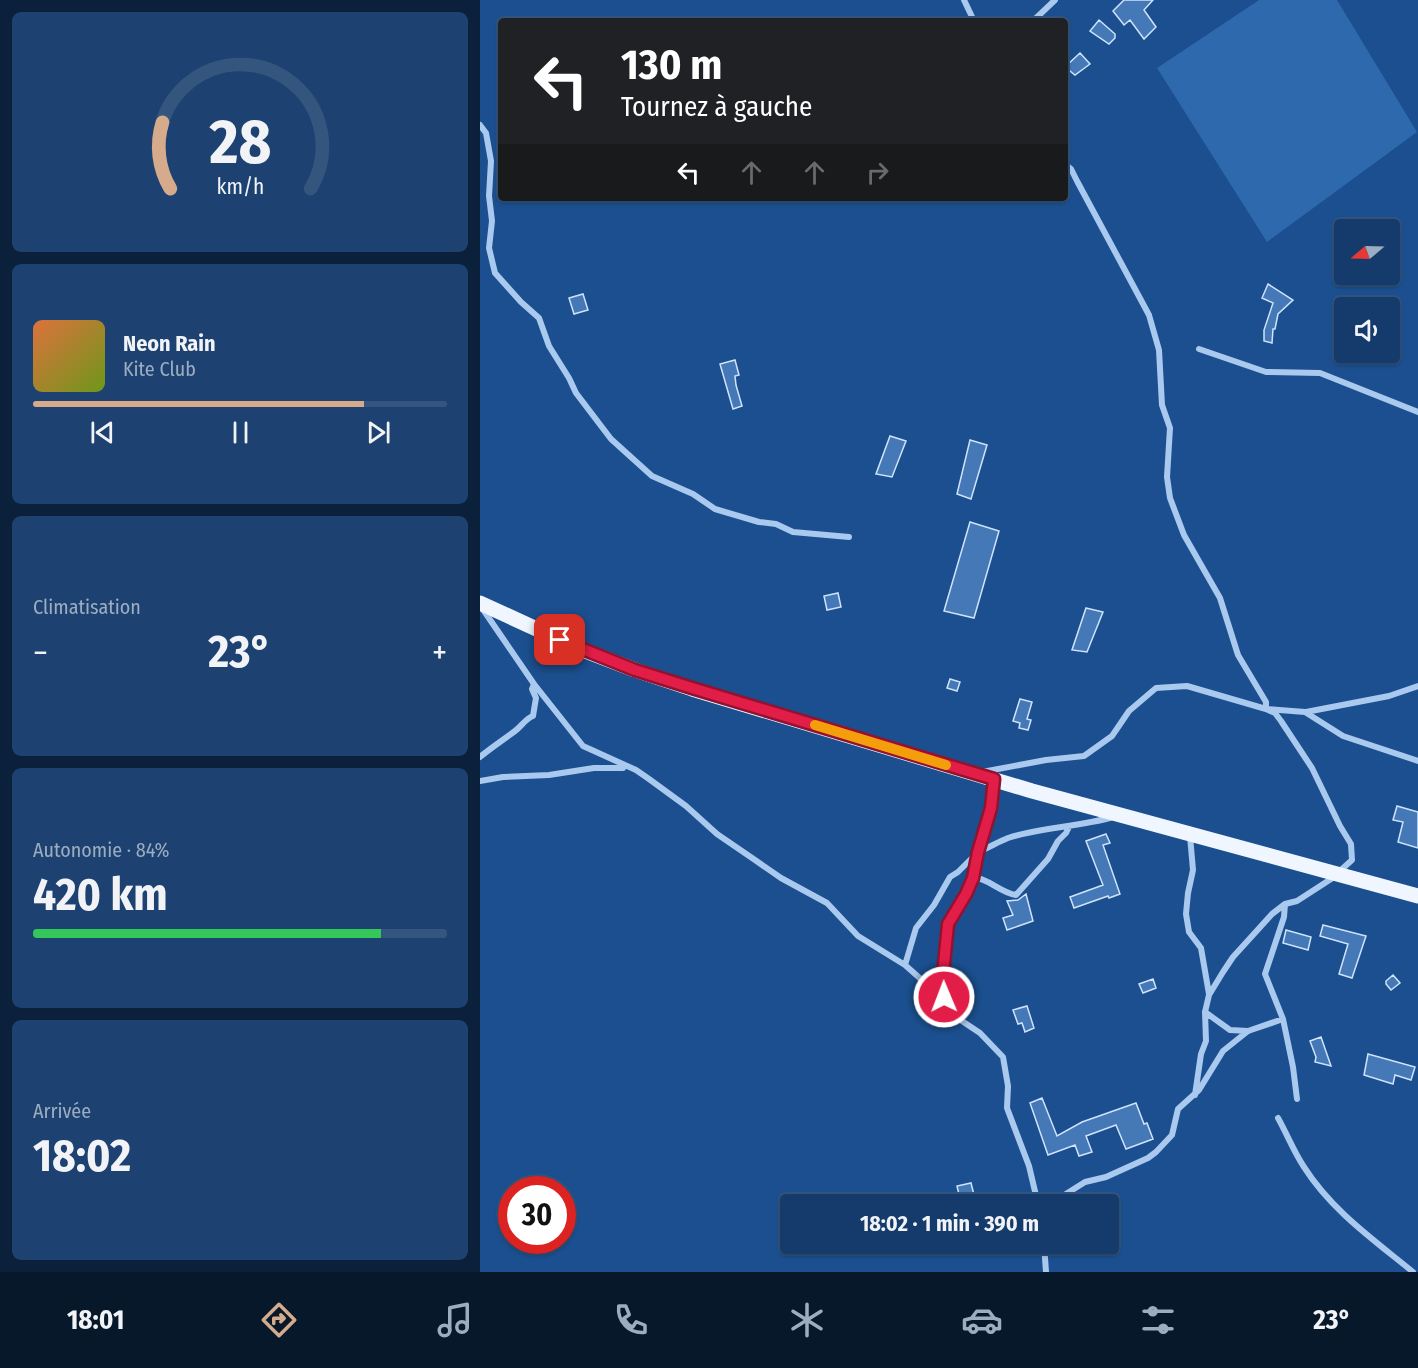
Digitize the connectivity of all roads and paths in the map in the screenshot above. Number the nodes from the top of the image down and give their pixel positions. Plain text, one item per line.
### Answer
1 (964, 0) edge
2 (1055, 0) edge
3 (973, 18) edge
4 (1036, 18) edge
5 (480, 124) edge
6 (1068, 168) edge
7 (1199, 349) dead end
8 (1418, 412) edge
9 (849, 537) dead end
10 (480, 604) edge
11 (534, 684) junction
12 (1418, 686) edge
13 (1266, 709) junction
14 (1305, 712) junction
15 (480, 757) edge
16 (1418, 761) edge
17 (636, 771) junction
18 (974, 773) junction
19 (994, 779) junction
20 (480, 781) edge
21 (1120, 815) junction
22 (1069, 827) junction
23 (1190, 834) junction
24 (978, 852) junction
25 (1335, 874) junction
26 (973, 878) junction
27 (1418, 896) edge
28 (1285, 904) junction
29 (905, 965) junction
30 (1209, 994) junction
31 (945, 1003) junction
32 (1205, 1012) junction
33 (1283, 1019) junction
34 (1248, 1031) junction
35 (1195, 1095) junction
36 (1297, 1099) dead end
37 (1278, 1118) dead end
38 (1036, 1194) edge
39 (1066, 1194) edge
40 (1045, 1254) edge
41 (1046, 1272) edge
42 (1413, 1272) edge

1 - 3 street
2 - 4 street
5 - 9 street
6 - 13 street
7 - 8 street
10 - 11 street
10 - 18 main road
11 - 15 street
11 - 17 street
12 - 14 street
13 - 14 street
13 - 18 street
13 - 25 street
14 - 16 street
17 - 20 street
17 - 29 street
18 - 19 main road
19 - 21 main road
19 - 24 street
21 - 22 street
21 - 23 main road
22 - 24 street
22 - 26 street
23 - 25 main road
23 - 30 street
24 - 26 street
24 - 29 street
25 - 27 main road
25 - 28 street
26 - 31 street
28 - 30 street
28 - 33 street
29 - 31 street
30 - 32 street
31 - 38 street
32 - 34 street
32 - 35 street
33 - 34 street
33 - 36 street
34 - 35 street
35 - 39 street
37 - 42 street
40 - 41 street

